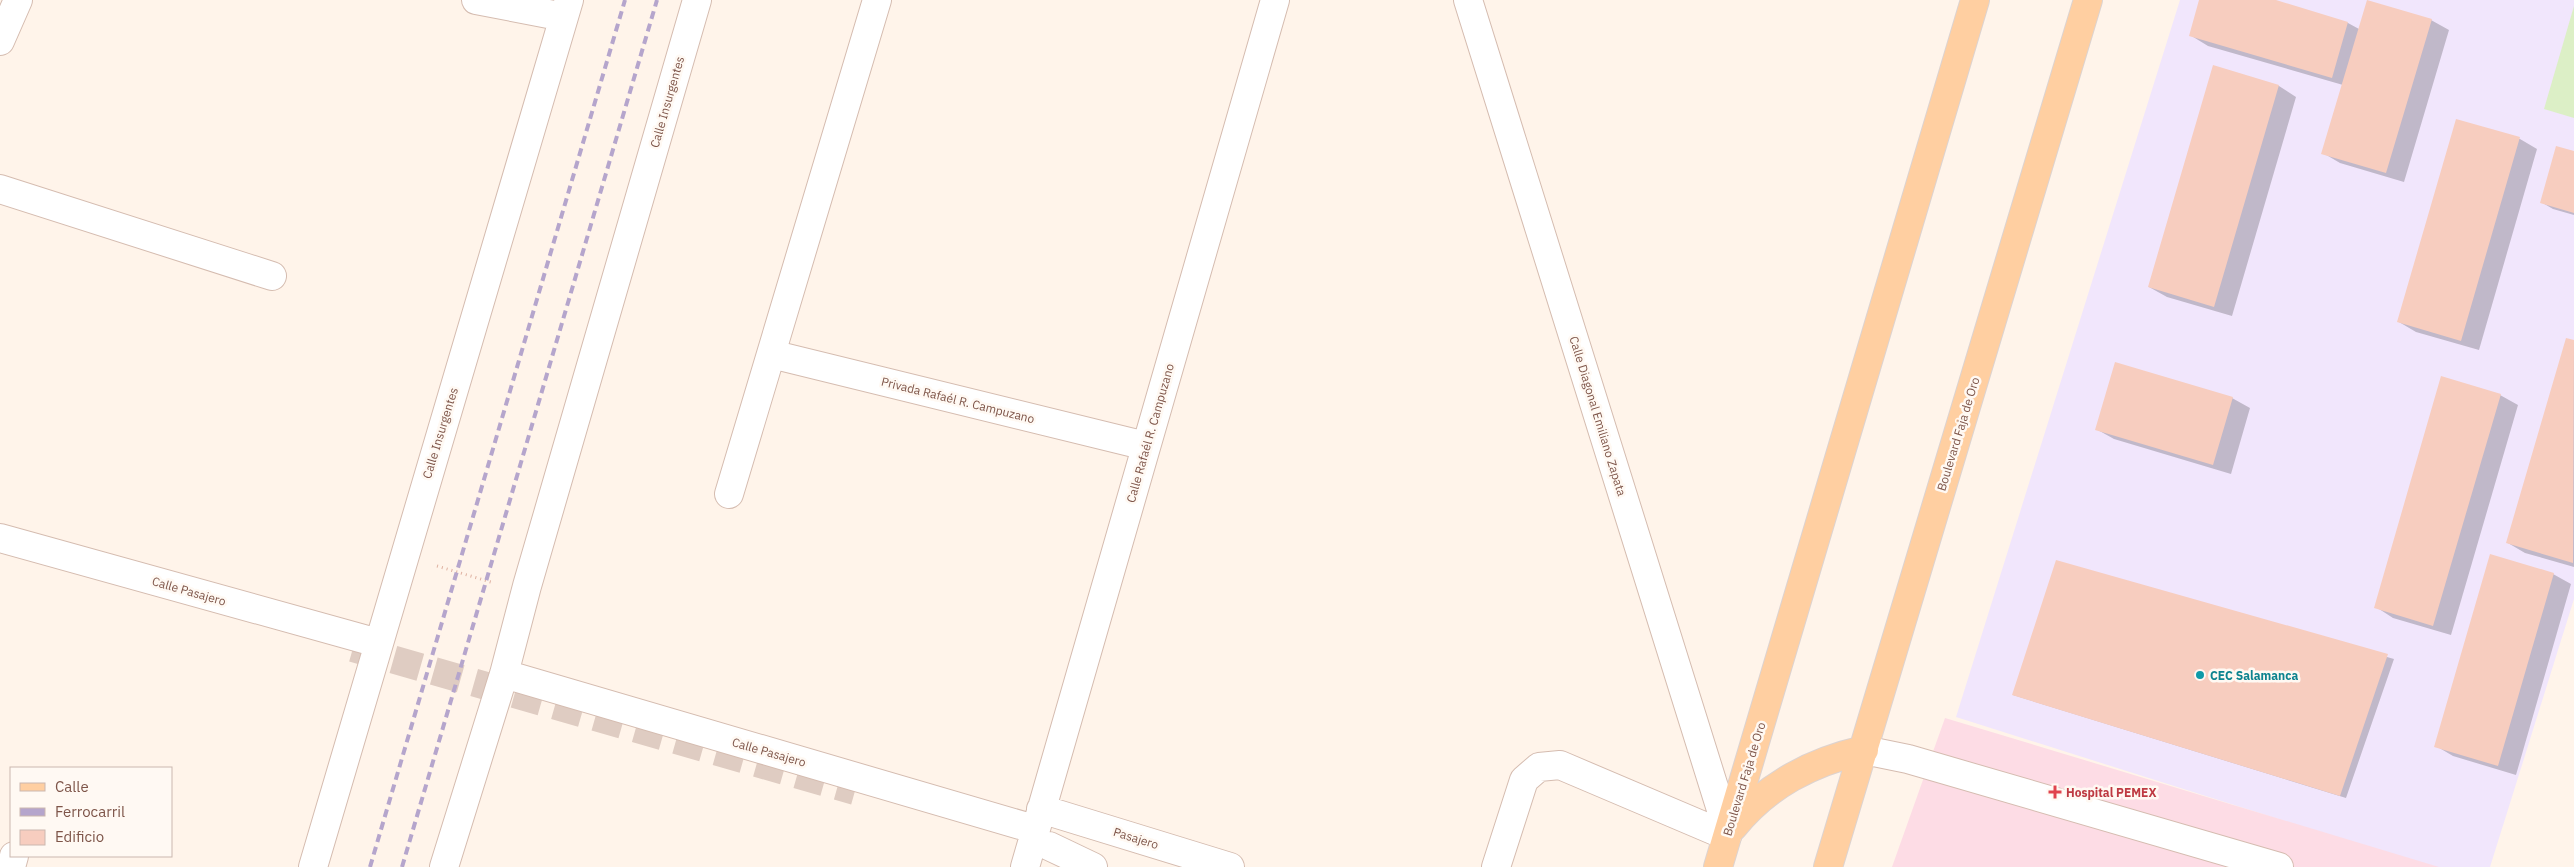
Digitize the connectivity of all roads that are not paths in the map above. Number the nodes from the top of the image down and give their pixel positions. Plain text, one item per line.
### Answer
1 (18, 0) edge
2 (476, 0) edge
3 (697, 0) edge
4 (877, 0) edge
5 (1275, 0) edge
6 (1468, 0) edge
7 (1975, 0) edge
8 (2088, 0) edge
9 (566, 9) edge
10 (0, 41) edge
11 (0, 189) edge
12 (272, 276) dead end
13 (771, 354) junction
14 (1146, 446) junction
15 (729, 494) dead end
16 (0, 538) edge
17 (378, 643) junction
18 (504, 674) junction
19 (1864, 750) junction
20 (1042, 828) junction
21 (1728, 834) junction
22 (1833, 866) edge
23 (313, 867) edge
24 (444, 867) edge
25 (1025, 867) edge
26 (1093, 867) edge
27 (1230, 867) edge
28 (1496, 867) edge
29 (1718, 867) edge
30 (2278, 867) edge

1 - 10 street
2 - 9 street
3 - 18 street, Calle Insurgentes
4 - 13 street
5 - 14 street, Calle Rafaél R. Campuzano
6 - 21 street, Calle Diagonal Emiliano Zapata
7 - 21 main road, Boulevard Faja de Oro
8 - 19 main road, Boulevard Faja de Oro
9 - 17 street, Calle Insurgentes
11 - 12 street
13 - 14 street, Privada Rafaél R. Campuzano
13 - 15 street
14 - 20 street, Calle Rafaél R. Campuzano
16 - 17 street, Calle Pasajero
17 - 23 street, Calle Insurgentes
18 - 20 street, Calle Pasajero
18 - 24 street, Calle Insurgentes
19 - 21 main road
19 - 22 main road, Boulevard Faja de Oro
19 - 30 street
20 - 25 street, Calle Rafaél R. Campuzano
20 - 26 street, Calle Pasajero
20 - 27 street, Pasajero
21 - 28 street
21 - 29 main road, Boulevard Faja de Oro

